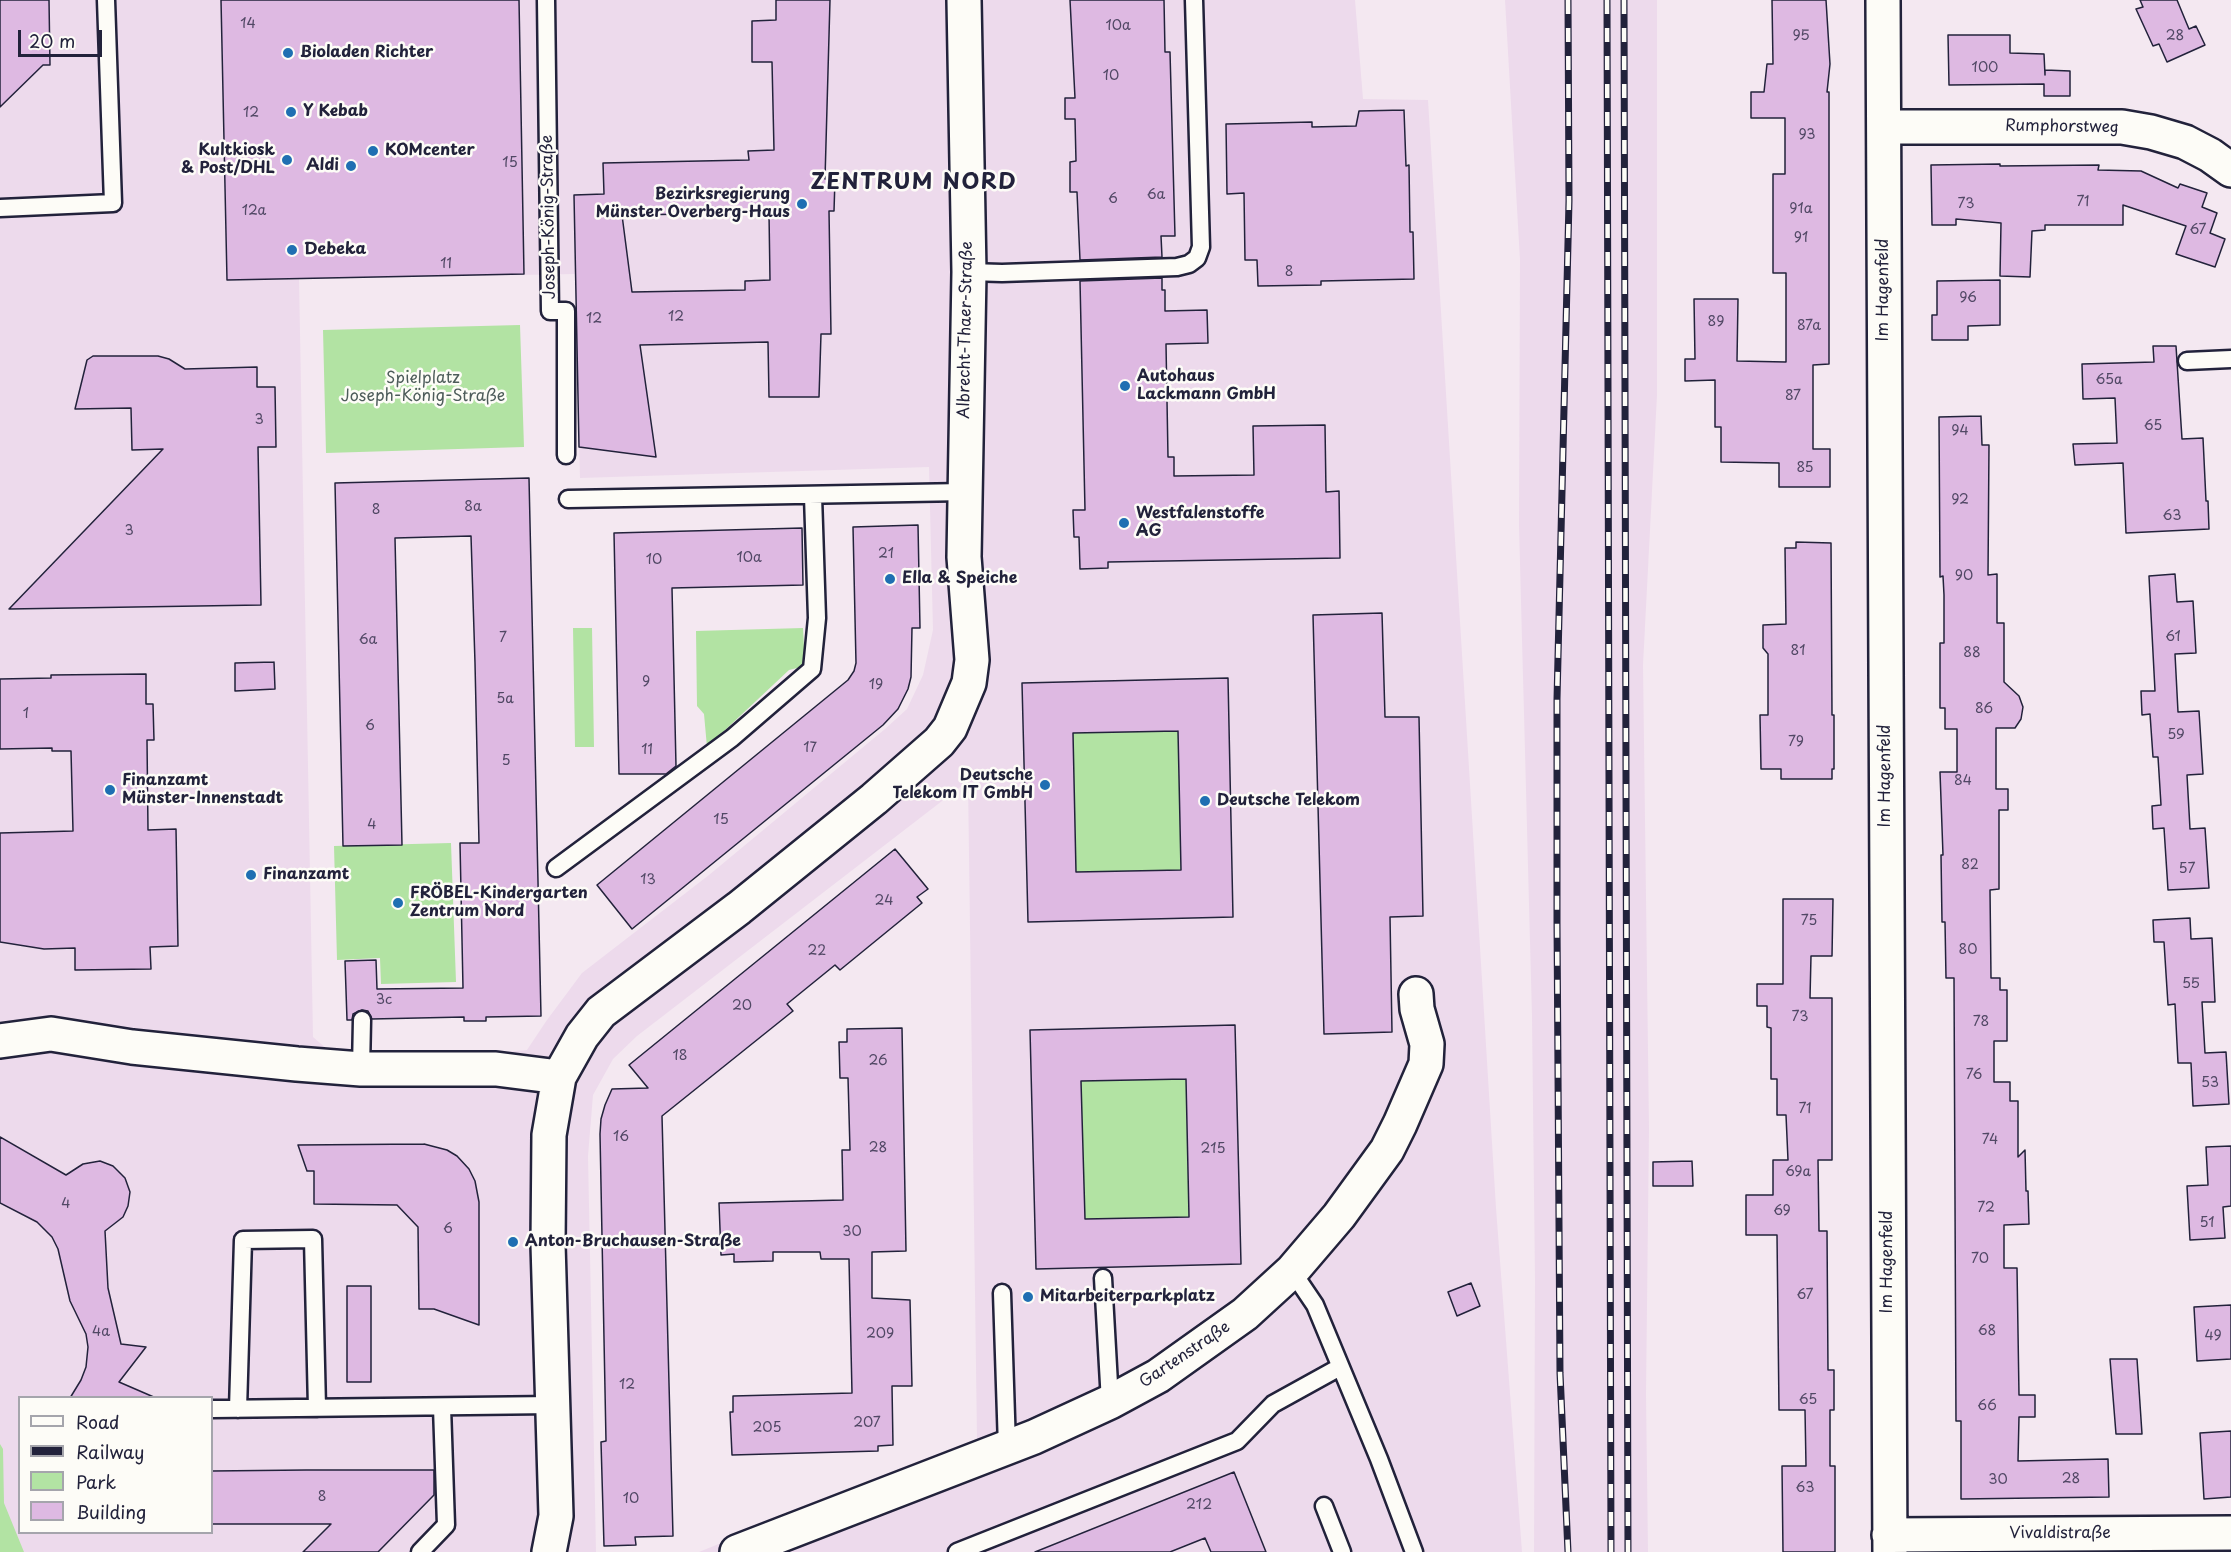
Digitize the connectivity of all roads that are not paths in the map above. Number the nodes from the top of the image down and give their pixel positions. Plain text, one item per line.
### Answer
1 (106, 0) edge
2 (546, 0) edge
3 (964, 0) edge
4 (1194, 0) edge
5 (1883, 0) edge
6 (1884, 128) junction
7 (2231, 170) edge
8 (0, 208) edge
9 (969, 272) junction
10 (2231, 359) edge
11 (2187, 361) dead end
12 (566, 455) dead end
13 (965, 492) junction
14 (813, 496) junction
15 (568, 499) dead end
16 (556, 868) dead end
17 (1416, 994) dead end
18 (362, 1020) dead end
19 (0, 1041) edge
20 (361, 1069) junction
21 (559, 1077) junction
22 (1292, 1271) junction
23 (1103, 1278) dead end
24 (1002, 1293) dead end
25 (1340, 1367) junction
26 (1110, 1402) junction
27 (554, 1405) junction
28 (442, 1407) junction
29 (317, 1408) junction
30 (213, 1409) edge
31 (238, 1409) junction
32 (1007, 1447) junction
33 (1324, 1506) dead end
34 (2231, 1533) edge
35 (2144, 1543) edge
36 (1889, 1544) edge
37 (420, 1552) edge
38 (549, 1552) edge
39 (737, 1552) edge
40 (957, 1552) edge
41 (1342, 1552) edge
42 (1414, 1552) edge

1 - 8 lane
2 - 12 lane, Joseph-König-Straße
3 - 9 street, Albrecht-Thaer-Straße
4 - 9 lane
5 - 6 street, Im Hagenfeld
6 - 7 street, Rumphorstweg
6 - 36 street, Im Hagenfeld
9 - 13 street, Albrecht-Thaer-Straße
10 - 11 lane
13 - 14 lane
13 - 21 street, Albrecht-Thaer-Straße
14 - 15 lane
14 - 16 lane
17 - 22 street, Gartenstraße
18 - 20 lane
19 - 20 street
20 - 21 street
21 - 27 street
22 - 25 lane
22 - 26 street, Gartenstraße
23 - 26 lane
24 - 32 lane
25 - 40 lane
25 - 42 lane
26 - 32 street, Gartenstraße
27 - 28 lane
27 - 38 street
28 - 29 lane
28 - 37 lane
29 - 31 lane
29 - 31 lane
30 - 31 lane
32 - 39 street, Gartenstraße
33 - 41 lane
34 - 35 street, Vivaldistraße
35 - 36 street, Vivaldistraße

